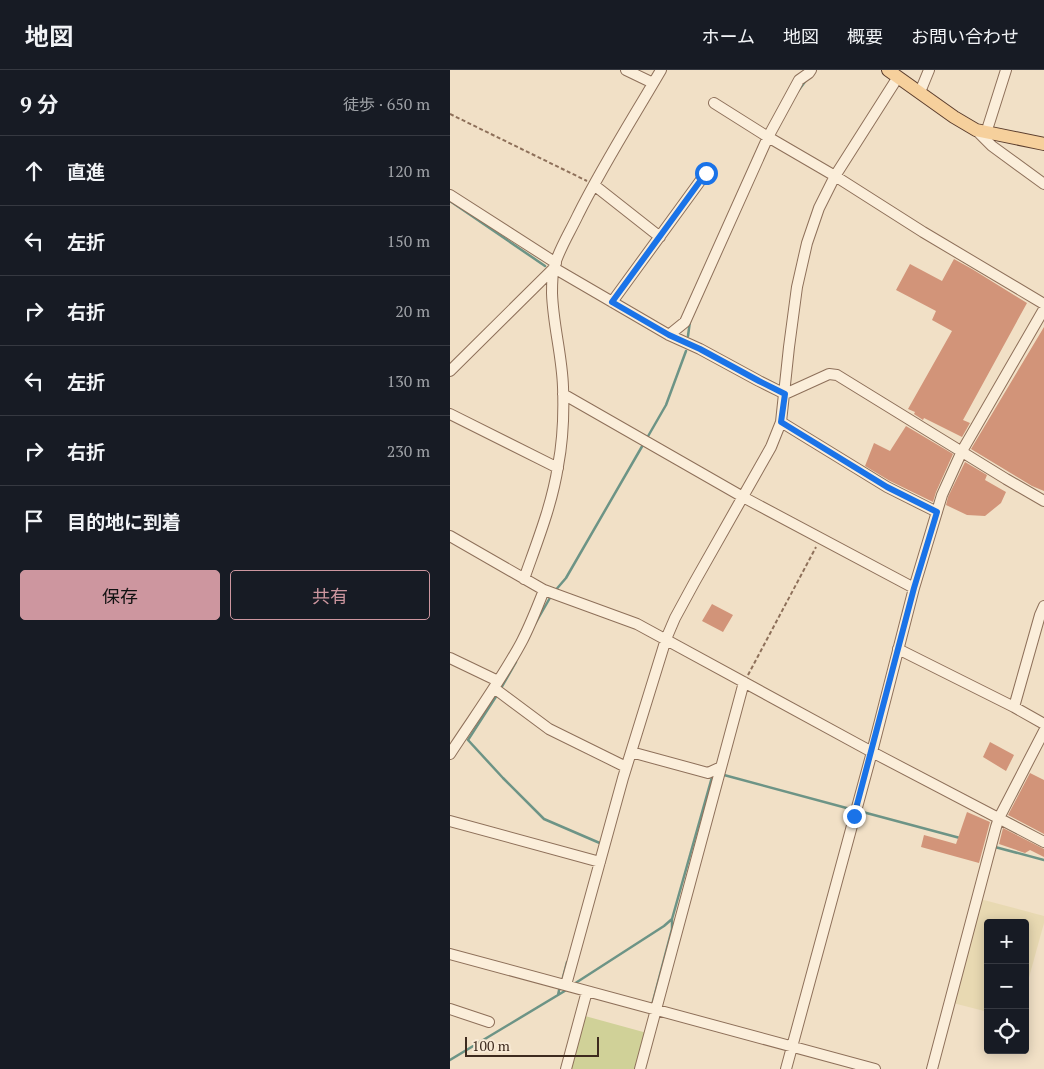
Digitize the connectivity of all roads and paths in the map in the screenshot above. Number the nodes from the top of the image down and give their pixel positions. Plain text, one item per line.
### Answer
1 (626, 70) edge
2 (661, 70) edge
3 (810, 70) edge
4 (929, 70) edge
5 (1006, 70) edge
6 (893, 73) edge
7 (653, 83) junction
8 (920, 92) junction
9 (714, 103) dead end
10 (450, 114) edge
11 (981, 132) junction
12 (768, 138) junction
13 (1044, 144) edge
14 (706, 173) dead end
15 (834, 176) junction
16 (1044, 184) edge
17 (594, 185) junction
18 (450, 195) edge
19 (660, 237) junction
20 (555, 265) junction
21 (612, 302) junction
22 (1044, 304) edge
23 (1044, 308) edge
24 (669, 335) junction
25 (450, 371) edge
26 (563, 394) junction
27 (785, 394) junction
28 (450, 414) edge
29 (781, 422) junction
30 (962, 451) junction
31 (558, 468) junction
32 (743, 497) junction
33 (1044, 501) edge
34 (937, 512) junction
35 (450, 536) edge
36 (821, 538) junction
37 (524, 579) junction
38 (914, 588) junction
39 (544, 590) junction
40 (1044, 606) edge
41 (666, 639) junction
42 (898, 649) junction
43 (450, 658) edge
44 (744, 682) junction
45 (496, 685) junction
46 (1014, 707) junction
47 (1044, 724) edge
48 (1044, 731) edge
49 (631, 752) junction
50 (872, 752) junction
51 (450, 754) edge
52 (626, 767) junction
53 (721, 767) junction
54 (999, 818) junction
55 (450, 821) edge
56 (1044, 842) edge
57 (600, 862) junction
58 (451, 957) edge
59 (566, 985) junction
60 (587, 991) junction
61 (450, 1009) edge
62 (656, 1009) junction
63 (489, 1022) dead end
64 (792, 1046) junction
65 (566, 1069) edge
66 (640, 1069) edge
67 (786, 1069) edge
68 (876, 1069) edge
69 (932, 1069) edge

1 - 7 street
2 - 7 street
3 - 12 street
4 - 8 street
5 - 11 street
6 - 8 main road
6 - 15 street
7 - 17 street
8 - 11 main road
9 - 12 street
10 - 17 path
11 - 13 main road
11 - 16 street
12 - 15 street
12 - 24 street
14 - 19 street
15 - 22 street
15 - 27 street
17 - 19 street
17 - 20 street
18 - 20 street
19 - 21 street
20 - 21 street
20 - 25 street
20 - 26 street
21 - 24 street
23 - 30 street
24 - 27 street
26 - 31 street
26 - 32 street
27 - 29 street
27 - 30 street
28 - 31 street
29 - 32 street
29 - 34 street
30 - 33 street
30 - 34 street
31 - 37 street
32 - 36 street
32 - 41 street
34 - 38 street
35 - 37 street
36 - 38 street
36 - 44 path
37 - 39 street
38 - 42 street
39 - 41 street
39 - 45 street
40 - 46 street
41 - 44 street
41 - 49 street
42 - 46 street
42 - 50 street
43 - 45 street
44 - 50 street
44 - 53 street
45 - 51 street
45 - 52 street
46 - 47 street
48 - 54 street
49 - 52 street
49 - 53 street
50 - 54 street
50 - 64 street
52 - 57 street
53 - 62 street
54 - 56 street
54 - 69 street
55 - 57 street
57 - 59 street
58 - 59 street
59 - 60 street
60 - 62 street
60 - 65 street
61 - 63 street
62 - 64 street
62 - 66 street
64 - 67 street
64 - 68 street

